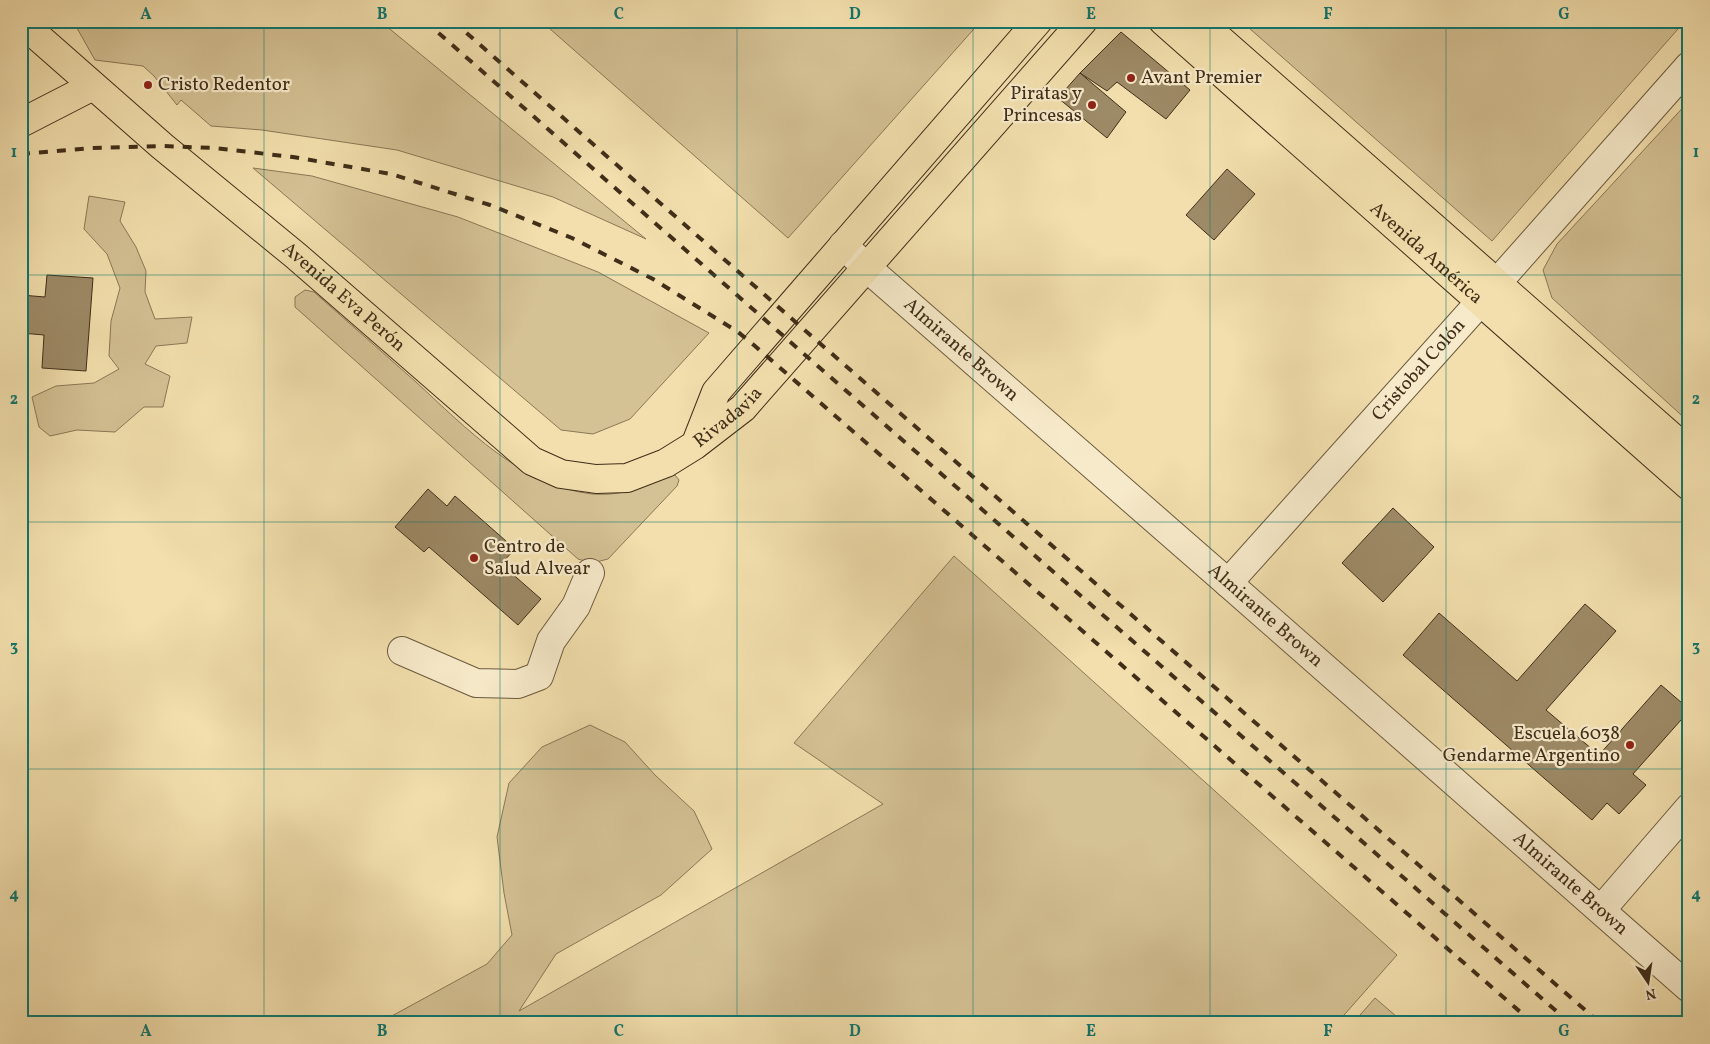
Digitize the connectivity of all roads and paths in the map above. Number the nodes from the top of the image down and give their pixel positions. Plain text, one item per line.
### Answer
1 (1038, 21) edge
2 (1083, 21) edge
3 (1163, 21) edge
4 (1199, 21) edge
5 (21, 22) edge
6 (1689, 66) edge
7 (93, 86) junction
8 (21, 123) edge
9 (843, 245) junction
10 (866, 267) junction
11 (1488, 292) junction
12 (695, 445) junction
13 (1689, 452) edge
14 (1689, 486) edge
15 (590, 573) dead end
16 (1228, 583) junction
17 (402, 650) dead end
18 (1689, 808) edge
19 (1600, 910) junction
20 (1689, 988) edge

1 - 9 main road, Rivadavia
2 - 10 main road, Rivadavia
3 - 11 main road, Avenida América
4 - 11 main road, Avenida América
5 - 7 main road, Avenida Eva Perón
6 - 11 street, Cristobal Colón
7 - 8 main road
7 - 12 main road, Avenida Eva Perón
9 - 10 street, Almirante Brown
9 - 12 main road, Rivadavia
10 - 12 main road, Rivadavia
10 - 16 street, Almirante Brown
11 - 13 main road, Avenida América
11 - 14 main road, Avenida América
11 - 16 street, Cristobal Colón
15 - 17 street
16 - 19 street, Almirante Brown
18 - 19 street
19 - 20 street, Almirante Brown

